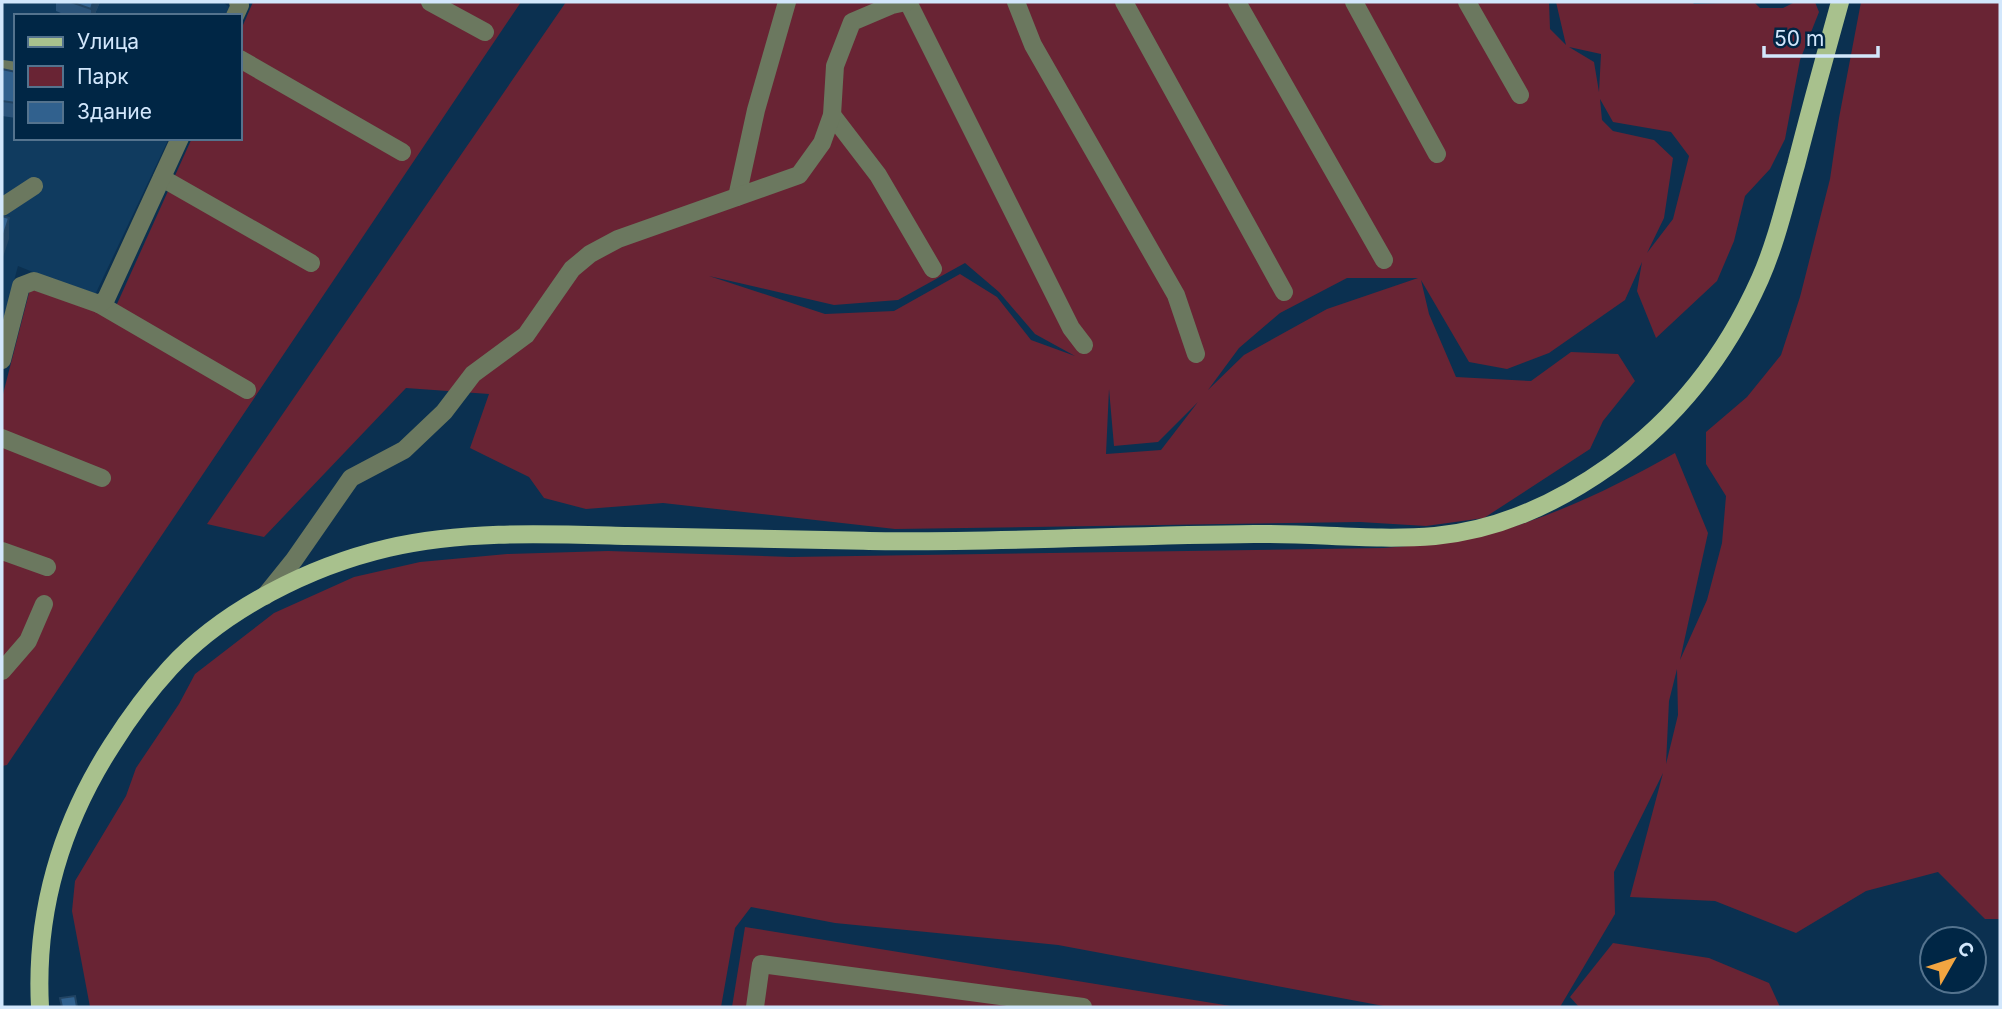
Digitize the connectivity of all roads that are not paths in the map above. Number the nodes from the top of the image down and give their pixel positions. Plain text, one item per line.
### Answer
1 (430, 2) edge
2 (787, 2) edge
3 (907, 2) edge
4 (1016, 2) edge
5 (1125, 2) edge
6 (1237, 2) edge
7 (1354, 2) edge
8 (1467, 2) edge
9 (1840, 2) edge
10 (485, 32) dead end
11 (242, 59) edge
12 (1520, 95) dead end
13 (832, 115) junction
14 (179, 140) edge
15 (402, 152) dead end
16 (1437, 154) dead end
17 (162, 178) junction
18 (34, 186) dead end
19 (737, 197) junction
20 (2, 207) edge
21 (1384, 260) dead end
22 (311, 263) dead end
23 (933, 269) dead end
24 (1284, 292) dead end
25 (99, 304) junction
26 (1084, 345) dead end
27 (1196, 354) dead end
28 (2, 360) edge
29 (247, 390) dead end
30 (2, 438) edge
31 (102, 478) dead end
32 (2, 551) edge
33 (47, 567) dead end
34 (265, 596) junction
35 (44, 604) dead end
36 (2, 671) edge
37 (1007, 1002) edge
38 (40, 1007) edge
39 (755, 1007) edge
40 (1083, 1007) edge

1 - 10 lane
2 - 19 lane
3 - 13 lane
3 - 26 lane
4 - 27 lane
5 - 24 lane
6 - 21 lane
7 - 16 lane
8 - 12 lane
9 - 34 main road
11 - 15 lane
13 - 19 lane
13 - 23 lane
14 - 17 lane
17 - 22 lane
17 - 25 lane
18 - 20 lane
19 - 34 lane
25 - 28 lane
25 - 29 lane
30 - 31 lane
32 - 33 lane
34 - 38 main road
35 - 36 lane
37 - 39 lane
37 - 40 lane

